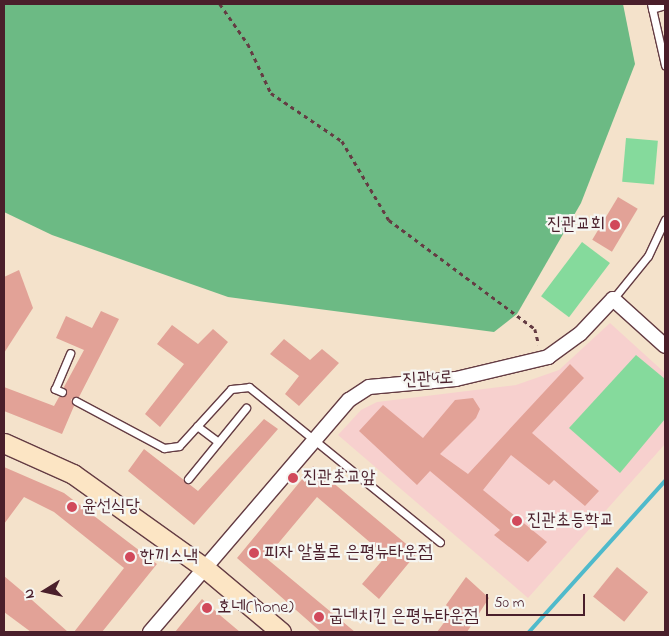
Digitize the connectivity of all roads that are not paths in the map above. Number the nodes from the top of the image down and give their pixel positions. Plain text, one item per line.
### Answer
1 (665, 5) edge
2 (652, 6) edge
3 (665, 65) edge
4 (665, 220) edge
5 (613, 299) junction
6 (665, 346) edge
7 (70, 353) dead end
8 (62, 392) dead end
9 (76, 401) dead end
10 (246, 408) dead end
11 (197, 426) junction
12 (318, 438) junction
13 (218, 442) junction
14 (4, 443) edge
15 (188, 479) dead end
16 (440, 542) dead end
17 (206, 569) junction
18 (150, 632) edge
19 (281, 632) edge

1 - 2 lane
2 - 3 lane
4 - 5 lane, 진관4로
5 - 6 street
5 - 12 street, 진관4로
7 - 8 lane
9 - 11 lane
10 - 13 lane
11 - 12 lane
11 - 13 lane
12 - 16 lane
12 - 17 street, 진관4로
13 - 15 lane
14 - 17 street
17 - 18 street, 진관4로
17 - 19 street

